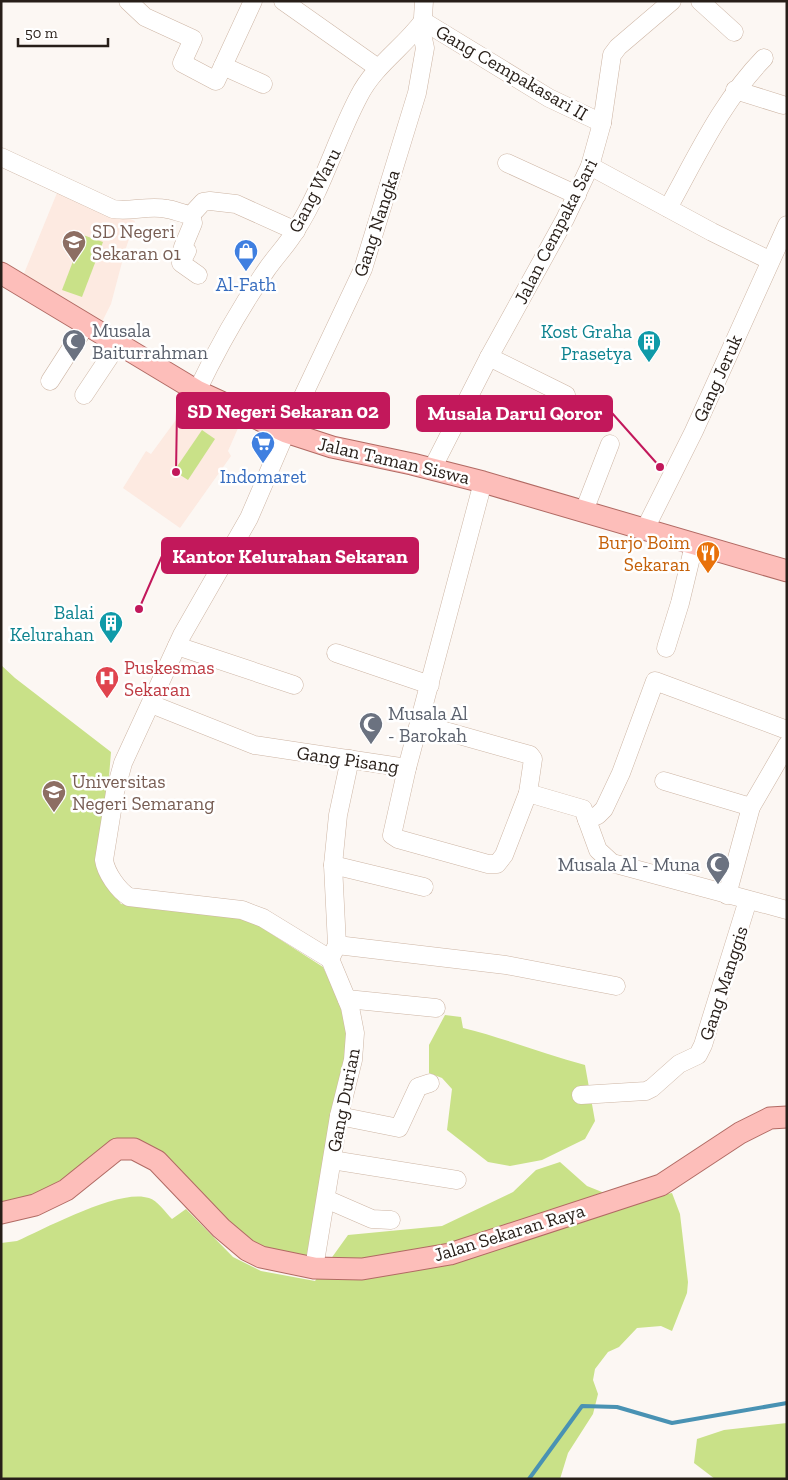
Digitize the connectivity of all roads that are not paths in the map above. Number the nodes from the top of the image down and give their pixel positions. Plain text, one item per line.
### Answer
1 (128, 1) edge
2 (253, 1) edge
3 (283, 1) edge
4 (424, 1) edge
5 (672, 1) edge
6 (700, 1) edge
7 (423, 21) junction
8 (734, 32) dead end
9 (764, 58) dead end
10 (378, 68) junction
11 (220, 74) junction
12 (262, 84) dead end
13 (735, 90) junction
14 (785, 105) edge
15 (602, 124) junction
16 (1, 157) edge
17 (507, 163) dead end
18 (590, 166) junction
19 (578, 195) junction
20 (668, 208) junction
21 (191, 215) junction
22 (787, 226) edge
23 (296, 231) junction
24 (777, 254) edge
25 (198, 274) dead end
26 (2, 277) edge
27 (86, 325) junction
28 (118, 344) junction
29 (489, 357) junction
30 (50, 381) dead end
31 (197, 391) junction
32 (84, 395) dead end
33 (566, 395) dead end
34 (286, 432) junction
35 (610, 444) dead end
36 (432, 469) junction
37 (483, 482) junction
38 (584, 512) junction
39 (645, 529) junction
40 (694, 545) junction
41 (787, 572) edge
42 (178, 646) junction
43 (666, 648) dead end
44 (336, 653) dead end
45 (294, 685) dead end
46 (430, 685) junction
47 (151, 704) junction
48 (420, 724) junction
49 (787, 730) edge
50 (787, 746) edge
51 (350, 759) junction
52 (407, 768) junction
53 (664, 781) dead end
54 (528, 792) junction
55 (751, 807) junction
56 (587, 820) junction
57 (334, 866) junction
58 (424, 887) dead end
59 (727, 895) junction
60 (748, 900) junction
61 (787, 910) edge
62 (333, 952) junction
63 (616, 986) dead end
64 (347, 999) junction
65 (436, 1008) dead end
66 (430, 1083) dead end
67 (581, 1095) dead end
68 (339, 1116) junction
69 (787, 1117) edge
70 (332, 1160) junction
71 (457, 1180) dead end
72 (326, 1199) junction
73 (1, 1213) edge
74 (391, 1220) dead end
75 (314, 1268) junction

1 - 11 street
2 - 11 street
3 - 10 street
4 - 7 street, Gang Nangka
5 - 15 street, Jalan Cempaka Sari
6 - 8 street
7 - 10 street, Gang Waru
7 - 15 street, Gang Cempakasari II
7 - 34 street, Gang Nangka
9 - 13 street
10 - 23 street, Gang Waru
11 - 12 street
13 - 14 street
13 - 20 street
15 - 18 street, Jalan Cempaka Sari
16 - 21 street
17 - 19 street
18 - 19 street, Jalan Cempaka Sari
18 - 20 street
19 - 29 street, Jalan Cempaka Sari
20 - 24 street
21 - 23 street
21 - 25 street
22 - 24 street, Gang Jeruk
23 - 31 street, Gang Waru
24 - 39 street, Gang Jeruk
26 - 27 main road, Jalan Taman Siswa
27 - 28 main road, Jalan Taman Siswa
27 - 30 street
28 - 31 main road, Jalan Taman Siswa
28 - 32 street
29 - 33 street
29 - 36 street, Jalan Cempaka Sari
31 - 34 main road, Jalan Taman Siswa
34 - 36 main road, Jalan Taman Siswa
34 - 42 street, Gang Nangka
35 - 38 street
36 - 37 main road, Jalan Taman Siswa
37 - 38 main road, Jalan Taman Siswa
37 - 46 street, Gang Pisang
38 - 39 main road, Jalan Taman Siswa
39 - 40 main road, Jalan Taman Siswa
40 - 41 main road, Jalan Taman Siswa
40 - 43 street
42 - 45 street
42 - 47 street, Gang Nangka
44 - 46 street
46 - 48 street, Gang Pisang
47 - 51 street, Gang Pisang
47 - 62 street, Gang Nangka
48 - 52 street, Gang Pisang
48 - 54 street
49 - 56 street
50 - 55 street, Gang Manggis
51 - 52 street, Gang Pisang
51 - 57 street, Gang Durian
52 - 54 street
53 - 55 street
54 - 56 street, Gang Manggis
55 - 59 street, Gang Manggis
56 - 59 street, Gang Manggis
57 - 58 street
57 - 62 street, Gang Durian
59 - 60 street, Gang Manggis
60 - 61 street, Gang Manggis
60 - 67 street, Gang Manggis
62 - 63 street
62 - 64 street, Gang Durian
64 - 65 street
64 - 68 street, Gang Durian
66 - 68 street
68 - 70 street, Gang Durian
69 - 75 main road, Jalan Sekaran Raya
70 - 71 street
70 - 72 street, Gang Durian
72 - 74 street
72 - 75 street, Gang Durian
73 - 75 main road, Jalan Sekaran Raya

